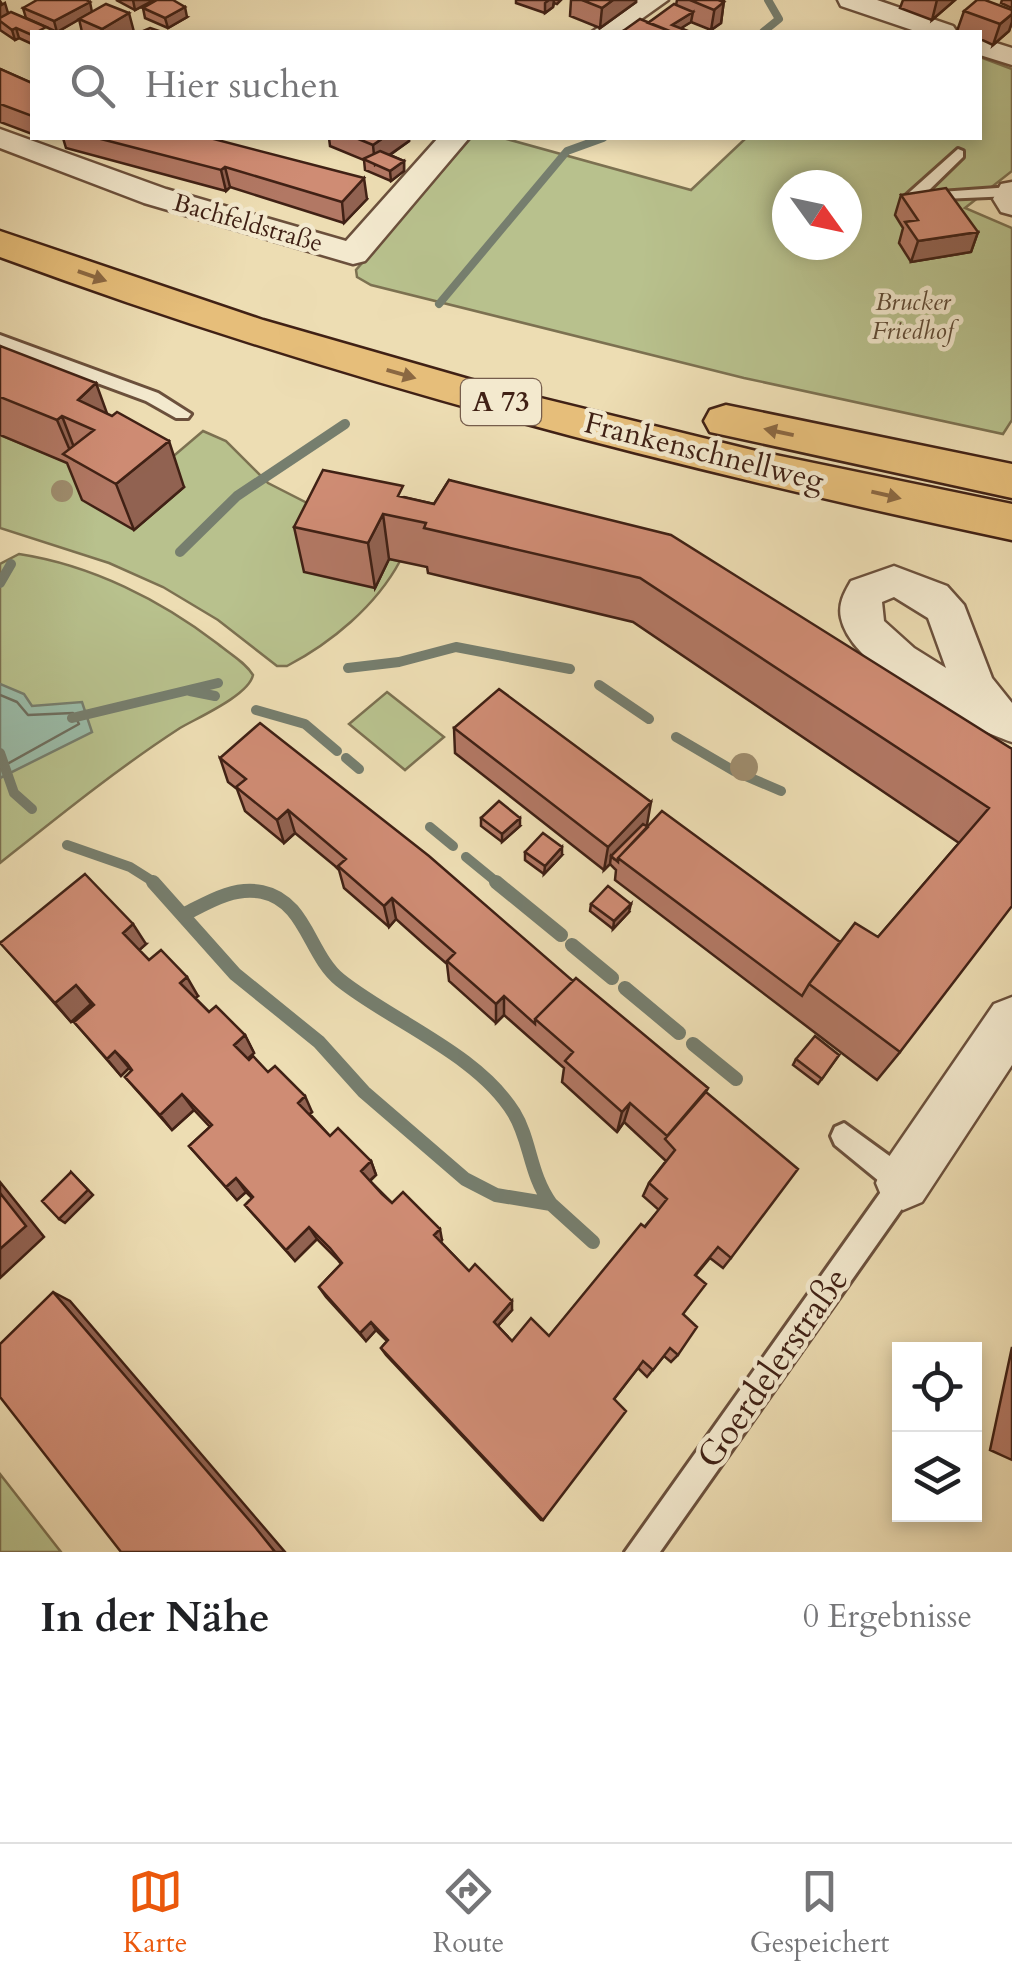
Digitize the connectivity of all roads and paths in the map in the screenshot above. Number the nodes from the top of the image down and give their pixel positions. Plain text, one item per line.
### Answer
1 (655, 0) edge
2 (851, 0) edge
3 (609, 30) edge
4 (929, 30) edge
5 (982, 47) edge
6 (1012, 58) edge
7 (0, 138) edge
8 (452, 140) edge
9 (958, 154) dead end
10 (1012, 191) edge
11 (0, 204) edge
12 (1012, 205) edge
13 (0, 242) edge
14 (0, 341) edge
15 (182, 414) dead end
16 (1012, 480) edge
17 (1012, 522) edge
18 (1012, 1021) edge
19 (844, 1136) dead end
20 (903, 1183) junction
21 (642, 1552) edge

1 - 3 street
2 - 4 street
5 - 6 street
7 - 8 street, Bachfeldstraße
9 - 10 lane
10 - 12 street
16 -> 11 highway, Frankenschnellweg / A 73
13 -> 17 highway, Frankenschnellweg / A 73
14 - 15 lane
18 - 20 street, Goerdelerstraße
19 - 20 lane
20 - 21 lane, Goerdelerstraße

